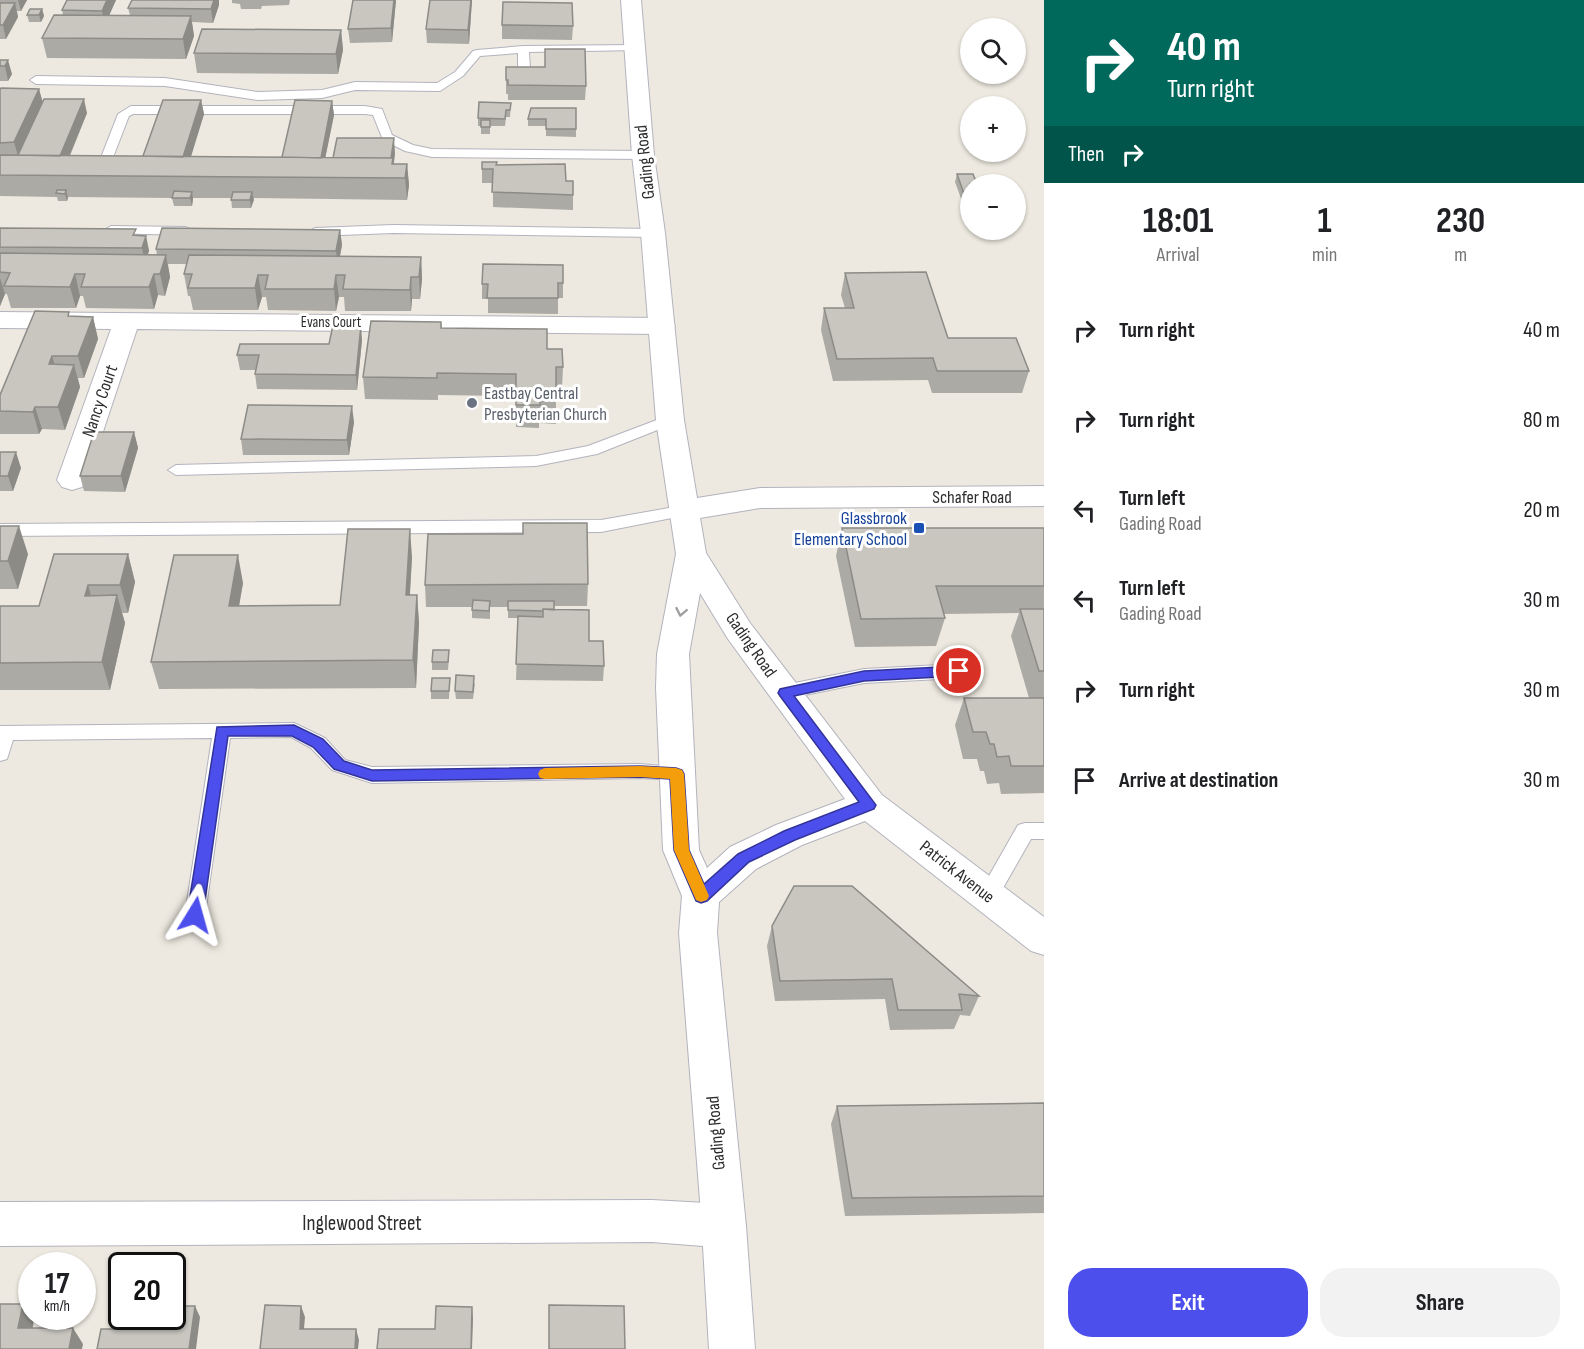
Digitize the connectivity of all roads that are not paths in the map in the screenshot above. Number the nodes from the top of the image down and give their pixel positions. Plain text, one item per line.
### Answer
1 (631, 0) edge
2 (635, 48) junction
3 (523, 50) junction
4 (524, 69) edge
5 (36, 80) dead end
6 (643, 155) junction
7 (106, 160) edge
8 (96, 230) edge
9 (198, 231) edge
10 (305, 232) edge
11 (653, 233) junction
12 (0, 320) edge
13 (127, 321) junction
14 (662, 326) junction
15 (670, 420) junction
16 (176, 470) dead end
17 (72, 480) dead end
18 (1044, 496) edge
19 (686, 510) junction
20 (0, 530) edge
21 (691, 554) junction
22 (959, 671) dead end
23 (784, 693) junction
24 (222, 731) junction
25 (3, 733) edge
26 (0, 754) edge
27 (676, 774) junction
28 (869, 805) junction
29 (1044, 831) edge
30 (701, 896) junction
31 (988, 896) junction
32 (195, 915) dead end
33 (1044, 939) edge
34 (0, 1224) edge
35 (724, 1226) junction
36 (732, 1349) edge

1 - 2 street, Gading Road
2 - 3 lane
2 - 6 street, Gading Road
3 - 4 lane
3 - 5 lane
6 - 7 lane
6 - 11 street, Gading Road
8 - 9 lane
10 - 11 lane
11 - 14 street, Gading Road
12 - 13 street, Evans Court
13 - 14 street, Evans Court
13 - 17 street, Nancy Court
14 - 15 street, Gading Road
15 - 16 lane
15 - 19 street, Gading Road
18 - 19 street, Schafer Road
19 - 20 lane
19 - 21 street, Gading Road
21 - 23 street, Gading Road
21 -> 27 street
22 - 23 lane
23 - 28 street, Gading Road
24 - 25 lane
24 - 27 lane
24 - 32 lane
25 - 26 lane
27 - 30 street
28 - 30 street
28 - 31 street, Patrick Avenue
29 - 31 lane
30 - 35 street, Gading Road
31 - 33 street, Patrick Avenue
34 - 35 street, Inglewood Street
35 - 36 street, Gading Road

